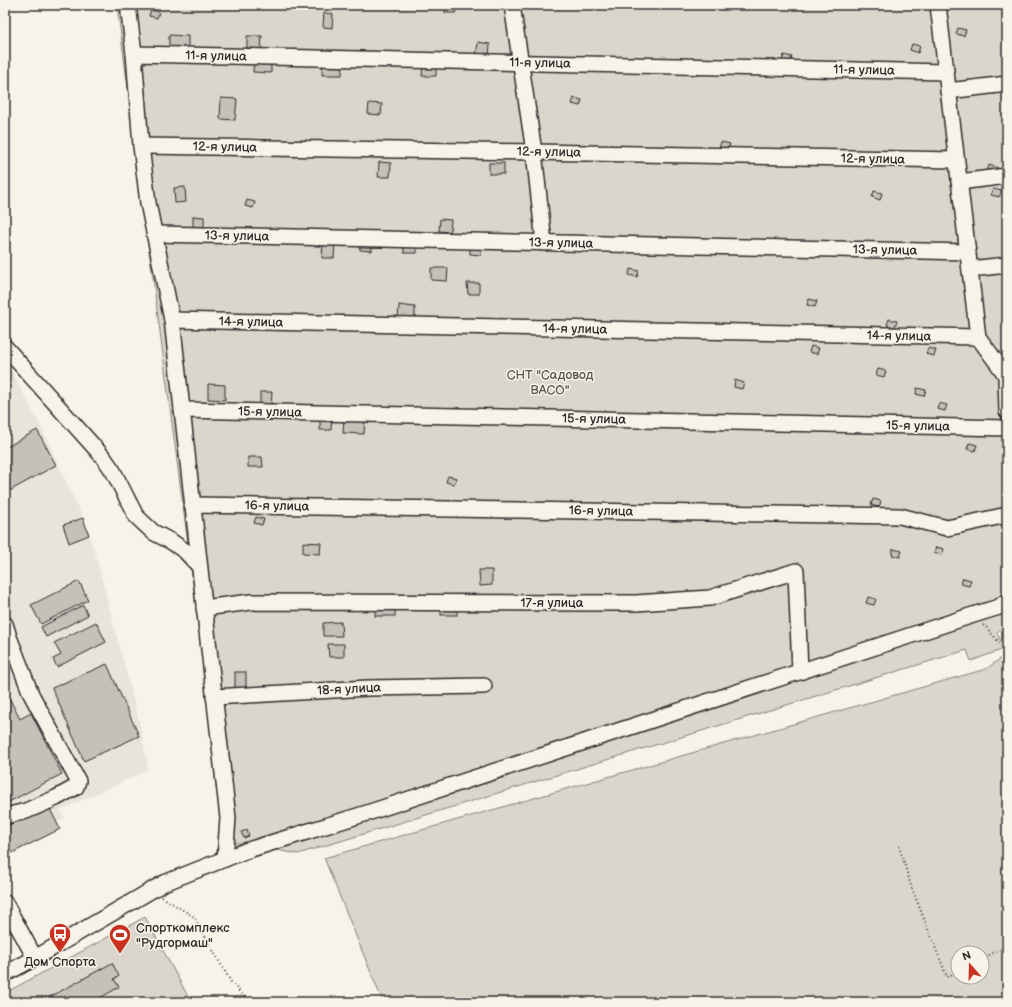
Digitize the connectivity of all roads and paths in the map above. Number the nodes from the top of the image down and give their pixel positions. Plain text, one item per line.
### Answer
1 (128, 5) edge
2 (512, 5) edge
3 (938, 5) edge
4 (134, 54) junction
5 (520, 62) junction
6 (946, 72) junction
7 (1007, 84) edge
8 (948, 91) junction
9 (141, 146) junction
10 (534, 152) junction
11 (956, 160) junction
12 (1007, 176) edge
13 (959, 182) junction
14 (155, 234) junction
15 (544, 243) junction
16 (968, 252) junction
17 (1007, 264) edge
18 (970, 269) junction
19 (172, 320) junction
20 (978, 337) junction
21 (5, 347) edge
22 (1007, 375) edge
23 (182, 410) junction
24 (1007, 411) edge
25 (1007, 428) edge
26 (192, 505) junction
27 (1007, 515) edge
28 (199, 566) junction
29 (1007, 601) edge
30 (204, 608) junction
31 (970, 616) junction
32 (6, 633) edge
33 (1007, 652) edge
34 (800, 672) junction
35 (484, 686) dead end
36 (214, 696) junction
37 (5, 816) edge
38 (899, 846) dead end
39 (225, 859) junction
40 (151, 890) junction
41 (5, 903) edge
42 (1007, 946) edge
43 (990, 955) edge
44 (35, 958) junction
45 (5, 974) edge
46 (950, 975) edge
47 (249, 1002) edge

1 - 4 street
2 - 5 street
3 - 6 street
4 - 5 street, 11-я улица
4 - 9 street
5 - 6 street, 11-я улица
5 - 10 street
6 - 8 street
7 - 8 street
8 - 11 street
9 - 10 street, 12-я улица
9 - 14 street
10 - 11 street, 12-я улица
10 - 15 street
11 - 13 street
12 - 13 street
13 - 16 street
14 - 15 street, 13-я улица
14 - 19 street
15 - 16 street, 13-я улица
16 - 18 street
17 - 18 street
18 - 20 street
19 - 20 street, 14-я улица
19 - 23 street
20 - 22 street
21 - 28 street
22 - 24 street
23 - 25 street, 15-я улица
23 - 26 street
26 - 27 street, 16-я улица
26 - 28 street
28 - 30 street
29 - 31 street
30 - 34 street, 17-я улица
30 - 36 street
31 - 33 path
31 - 34 street
32 - 37 street
34 - 39 street
35 - 36 street, 18-я улица
36 - 39 street
38 - 46 path
39 - 40 street
40 - 44 street
40 - 47 path
41 - 44 street
42 - 43 path
44 - 45 street

